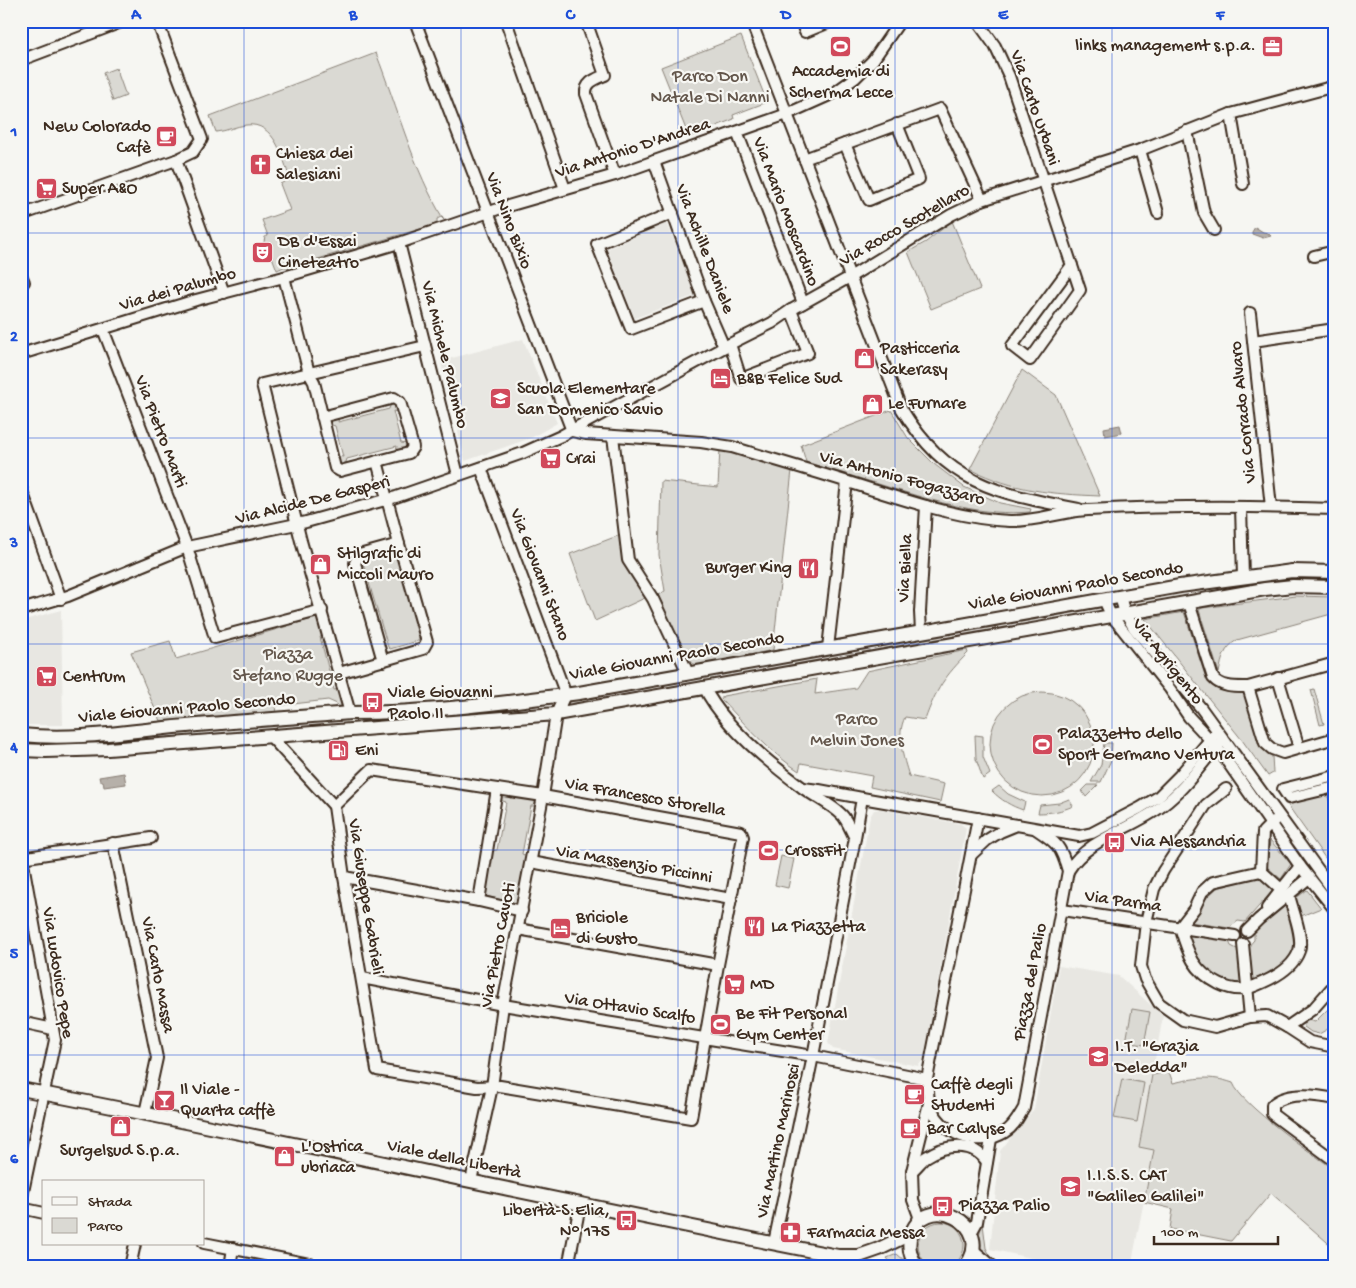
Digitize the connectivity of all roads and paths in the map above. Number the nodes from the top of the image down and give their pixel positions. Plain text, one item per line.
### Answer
1 (124, 21) edge
2 (157, 21) edge
3 (415, 21) edge
4 (506, 21) edge
5 (586, 21) edge
6 (751, 21) edge
7 (801, 21) edge
8 (832, 21) edge
9 (900, 21) edge
10 (977, 21) edge
11 (21, 60) edge
12 (1335, 86) edge
13 (787, 114) junction
14 (1231, 114) junction
15 (897, 124) junction
16 (1187, 131) junction
17 (737, 132) junction
18 (845, 144) junction
19 (1140, 150) junction
20 (804, 159) junction
21 (176, 160) junction
22 (654, 161) junction
23 (615, 175) junction
24 (1042, 181) junction
25 (1242, 184) dead end
26 (565, 189) junction
27 (982, 200) junction
28 (488, 212) junction
29 (673, 213) junction
30 (1158, 213) dead end
31 (21, 216) edge
32 (1214, 230) dead end
33 (399, 243) junction
34 (1335, 251) edge
35 (1314, 256) dead end
36 (1072, 265) junction
37 (284, 277) junction
38 (850, 277) junction
39 (224, 294) junction
40 (704, 301) junction
41 (803, 303) junction
42 (791, 310) junction
43 (1250, 313) dead end
44 (103, 329) junction
45 (1335, 329) edge
46 (1253, 341) junction
47 (425, 346) junction
48 (727, 346) junction
49 (21, 354) edge
50 (309, 374) junction
51 (322, 417) junction
52 (572, 431) junction
53 (613, 436) junction
54 (377, 461) junction
55 (481, 468) junction
56 (458, 475) junction
57 (847, 482) junction
58 (21, 488) edge
59 (386, 499) junction
60 (1036, 501) junction
61 (926, 506) junction
62 (1241, 507) junction
63 (1271, 507) junction
64 (1084, 510) junction
65 (1335, 510) edge
66 (1036, 520) junction
67 (297, 525) junction
68 (399, 544) junction
69 (187, 547) junction
70 (1335, 572) edge
71 (1243, 577) junction
72 (1335, 587) edge
73 (1120, 597) junction
74 (61, 599) junction
75 (1104, 600) junction
76 (1189, 603) junction
77 (21, 610) edge
78 (322, 610) junction
79 (1125, 613) junction
80 (1111, 616) junction
81 (921, 632) junction
82 (828, 648) junction
83 (383, 661) junction
84 (1335, 663) edge
85 (340, 673) junction
86 (688, 673) junction
87 (1278, 678) junction
88 (1248, 686) junction
89 (704, 687) junction
90 (565, 695) junction
91 (350, 712) junction
92 (556, 714) junction
93 (352, 730) junction
94 (107, 734) junction
95 (21, 735) edge
96 (271, 737) junction
97 (1335, 738) edge
98 (1217, 739) junction
99 (1299, 748) junction
100 (108, 749) junction
101 (21, 750) edge
102 (803, 788) junction
103 (497, 789) junction
104 (1226, 789) dead end
105 (543, 796) junction
106 (862, 798) junction
107 (334, 806) junction
108 (978, 818) junction
109 (1279, 818) junction
110 (1270, 824) junction
111 (1017, 825) junction
112 (1036, 829) junction
113 (151, 838) dead end
114 (854, 838) junction
115 (113, 844) junction
116 (971, 856) junction
117 (21, 858) edge
118 (531, 862) junction
119 (1300, 866) junction
120 (1068, 871) junction
121 (1261, 872) junction
122 (344, 877) junction
123 (1309, 878) junction
124 (1285, 892) junction
125 (1335, 892) edge
126 (731, 899) junction
127 (479, 901) junction
128 (522, 910) junction
129 (1062, 910) junction
130 (1335, 910) edge
131 (1146, 922) junction
132 (1180, 927) junction
133 (518, 929) junction
134 (1247, 931) junction
135 (1235, 936) junction
136 (1243, 944) junction
137 (718, 965) junction
138 (362, 978) junction
139 (1335, 984) edge
140 (1247, 989) junction
141 (503, 1005) junction
142 (1250, 1017) junction
143 (21, 1022) edge
144 (1287, 1028) junction
145 (53, 1029) junction
146 (705, 1038) junction
147 (1335, 1047) edge
148 (813, 1056) junction
149 (927, 1079) junction
150 (492, 1086) junction
151 (21, 1089) edge
152 (44, 1094) junction
153 (1335, 1099) edge
154 (929, 1104) junction
155 (145, 1113) junction
156 (957, 1135) junction
157 (992, 1139) junction
158 (950, 1147) junction
159 (1335, 1161) edge
160 (987, 1162) junction
161 (912, 1171) junction
162 (471, 1181) junction
163 (21, 1201) edge
164 (580, 1205) junction
165 (21, 1208) edge
166 (42, 1213) edge
167 (914, 1229) junction
168 (971, 1233) junction
169 (205, 1243) edge
170 (774, 1243) junction
171 (135, 1246) edge
172 (233, 1248) junction
173 (879, 1250) junction
174 (973, 1251) junction
175 (914, 1262) edge
176 (130, 1267) edge
177 (230, 1267) edge
178 (325, 1267) edge
179 (568, 1267) edge
180 (965, 1267) edge
181 (992, 1267) edge

1 - 11 street
2 - 21 street
3 - 28 street, Via Nino Bixio
4 - 26 street
5 - 23 street
6 - 13 street
7 - 8 street
9 - 13 street, Via Antonio D'Andrea
10 - 24 street, Via Carlo Urbani
12 - 14 street, Via Rocco Scotellaro
13 - 17 street, Via Antonio D'Andrea
13 - 20 street
14 - 16 street, Via Rocco Scotellaro
14 - 25 street
15 - 18 street
15 - 18 street
15 - 27 street
16 - 19 street, Via Rocco Scotellaro
16 - 32 street
17 - 22 street, Via Antonio D'Andrea
17 - 41 street, Via Mario Moscardino
18 - 20 street
19 - 24 street, Via Rocco Scotellaro
19 - 30 street
20 - 38 street
21 - 31 street
21 - 39 street
22 - 23 street, Via Antonio D'Andrea
22 - 29 street, Via Achille Daniele
23 - 26 street, Via Antonio D'Andrea
24 - 27 street, Via Rocco Scotellaro
24 - 36 street, Via Carlo Urbani
26 - 28 street, Via Antonio D'Andrea
27 - 38 street, Via Rocco Scotellaro
28 - 33 street, Via dei Palumbo
28 - 52 street, Via Nino Bixio
29 - 40 street, Via Achille Daniele
29 - 40 street
33 - 37 street, Via dei Palumbo
33 - 47 street, Via Michele Palumbo
34 - 35 street
36 - 36 street, Via Carlo Urbani
37 - 39 street, Via dei Palumbo
37 - 50 street
38 - 41 street, Via Rocco Scotellaro
38 - 60 street
39 - 44 street, Via dei Palumbo
40 - 48 street, Via Achille Daniele
41 - 42 street, Via Rocco Scotellaro
42 - 48 street, Via Rocco Scotellaro
42 - 48 street, Via Achille Daniele
43 - 46 street, Via Corrado Alvaro
44 - 49 street, Via dei Palumbo
44 - 69 street, Via Pietro Marti
45 - 46 street
46 - 63 street, Via Corrado Alvaro
47 - 50 street
47 - 56 street, Via Michele Palumbo
48 - 52 street, Via Rocco Scotellaro
50 - 51 street
50 - 67 street
51 - 54 street
51 - 54 street
52 - 53 street
52 - 55 street, Via Alcide De Gasperi
53 - 57 street, Via Antonio Fogazzaro
53 - 86 street
54 - 59 street
55 - 56 street, Via Alcide De Gasperi
55 - 90 street, Via Giovanni Stano
56 - 59 street, Via Alcide De Gasperi
57 - 61 street, Via Antonio Fogazzaro
57 - 82 street
58 - 74 street
59 - 67 street, Via Alcide De Gasperi
59 - 68 street
60 - 64 street
60 - 66 street
61 - 66 street, Via Antonio Fogazzaro
61 - 81 street, Via Biella
62 - 63 street, Via Antonio Fogazzaro
62 - 64 street, Via Antonio Fogazzaro
62 - 71 street
63 - 65 street, Via Antonio Fogazzaro
64 - 66 street, Via Antonio Fogazzaro
67 - 69 street, Via Alcide De Gasperi
67 - 78 street
68 - 83 street
68 - 83 street
69 - 74 street, Via Alcide De Gasperi
69 - 78 street, Via Pietro Marti
70 - 71 main road, Viale Giovanni Paolo Secondo
71 - 73 main road, Viale Giovanni Paolo Secondo
72 - 76 main road, Viale Giovanni Paolo Secondo
73 - 75 main road, Viale Giovanni Paolo Secondo
73 - 79 street, Via Agrigento
74 - 77 street, Via Alcide De Gasperi
75 - 80 street, Via Agrigento
75 - 81 main road, Viale Giovanni Paolo Secondo
76 - 79 main road, Viale Giovanni Paolo Secondo
76 - 88 street
78 - 85 street
79 - 80 main road, Viale Giovanni Paolo Secondo
79 - 98 street, Via Agrigento
80 - 89 main road, Viale Giovanni Paolo Secondo
80 - 98 street, Via Agrigento
81 - 82 main road, Viale Giovanni Paolo Secondo
82 - 86 main road, Viale Giovanni Paolo Secondo
83 - 85 street
84 - 87 street
85 - 91 street
86 - 90 main road, Viale Giovanni Paolo Secondo
87 - 88 street
87 - 99 street
88 - 99 street
89 - 92 main road, Viale Giovanni Paolo Secondo
89 - 102 street
90 - 91 main road, Viale Giovanni Paolo Secondo
90 - 92 street, Via Pietro Cavoti
91 - 93 main road
91 - 94 main road, Viale Giovanni Paolo Secondo
92 - 93 main road, Viale Giovanni Paolo Secondo
92 - 105 street, Via Pietro Cavoti
93 - 96 main road, Viale Giovanni Paolo Secondo
94 - 95 main road, Viale Giovanni Paolo Secondo
94 - 100 main road
96 - 100 main road, Viale Giovanni Paolo Secondo
96 - 107 street
97 - 99 street
98 - 109 street, Via Agrigento
98 - 110 street, Via Agrigento
98 - 112 street
98 - 120 street
100 - 101 main road, Viale Giovanni Paolo Secondo
102 - 106 street
102 - 114 street
103 - 105 street, Via Giuseppe Gabrieli
103 - 107 street, Via Giuseppe Gabrieli
103 - 127 street
104 - 131 street
105 - 118 street, Via Pietro Cavoti
105 - 126 street, Via Francesco Storella
106 - 108 street
106 - 114 street, Via Martino Marinosci
107 - 122 street, Via Giuseppe Gabrieli
108 - 111 street
108 - 116 street
109 - 110 street
109 - 125 street, Via Agrigento
110 - 119 street, Via Agrigento
110 - 121 street
111 - 112 street
111 - 116 street
112 - 120 street
113 - 115 street
114 - 148 street, Via Martino Marinosci
115 - 117 street
115 - 155 street, Via Carlo Massa
116 - 149 street
117 - 145 street, Via Ludovico Pepe
118 - 126 street, Via Massenzio Piccinni
118 - 128 street, Via Pietro Cavoti
119 - 123 street, Via Agrigento
119 - 124 street
120 - 129 street, Piazza del Palio
121 - 124 street
121 - 132 street
122 - 127 street
122 - 138 street, Via Giuseppe Gabrieli
123 - 124 street
123 - 130 street, Via Agrigento
124 - 134 street
124 - 140 street
126 - 137 street
127 - 128 street
128 - 133 street, Via Pietro Cavoti
129 - 131 street, Via Parma
129 - 157 street, Piazza del Palio
131 - 132 street, Via Parma
131 - 142 street
132 - 135 street, Via Parma
132 - 140 street
133 - 137 street
133 - 141 street, Via Pietro Cavoti
134 - 135 street
134 - 136 street
135 - 136 street
136 - 140 street
137 - 146 street
138 - 141 street, Via Ottavio Scalfo
138 - 150 street, Via Giuseppe Gabrieli
139 - 144 street
140 - 142 street
141 - 146 street, Via Ottavio Scalfo
141 - 150 street, Via Pietro Cavoti
142 - 144 street
143 - 145 street
144 - 147 street
145 - 152 street, Via Ludovico Pepe
146 - 148 street, Via Ottavio Scalfo
146 - 150 street
148 - 149 street, Via Ottavio Scalfo
148 - 170 street, Via Martino Marinosci
149 - 154 street
150 - 162 street, Via Pietro Cavoti
151 - 152 main road, Viale della Libertà
152 - 155 main road, Viale della Libertà
152 - 163 street, Via Ludovico Pepe
153 - 159 street
154 - 156 street
154 - 161 street
155 - 162 main road, Viale della Libertà
156 - 157 street
156 - 158 street
157 - 160 street
158 - 160 street
158 - 161 street
160 - 168 street
161 - 167 street
162 - 164 main road, Viale della Libertà
164 - 170 main road, Viale della Libertà
164 - 179 street
165 - 166 street
167 - 168 main road, Viale della Libertà
167 - 173 main road, Viale della Libertà
167 - 175 main road, Viale della Libertà
168 - 174 main road
169 - 172 street
170 - 173 main road, Viale della Libertà
171 - 176 street
172 - 177 street
172 - 178 street
173 - 175 main road, Viale della Libertà
174 - 180 main road
174 - 181 main road

